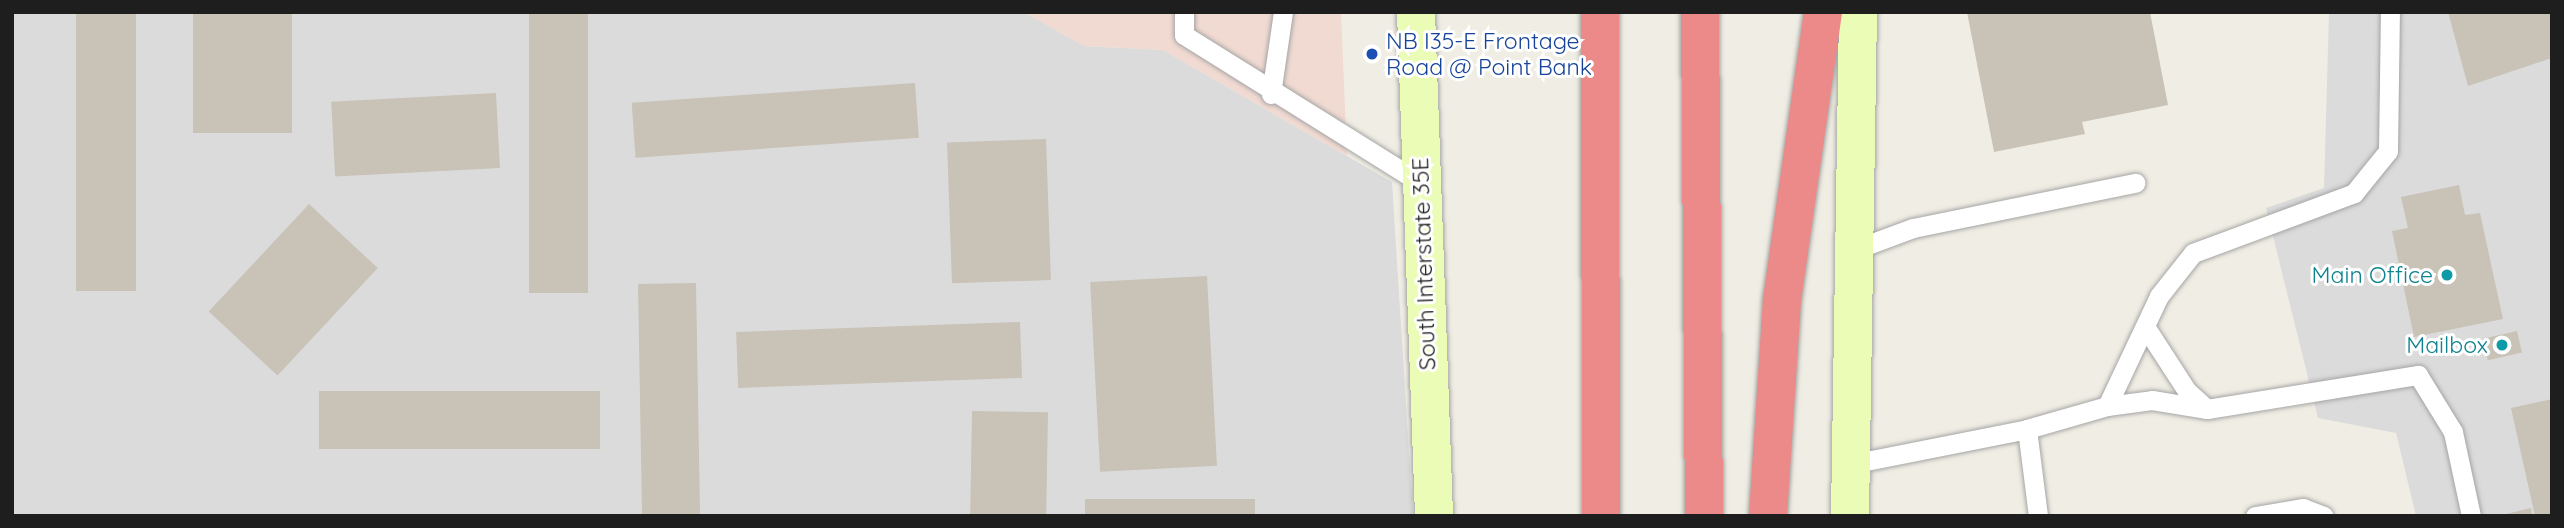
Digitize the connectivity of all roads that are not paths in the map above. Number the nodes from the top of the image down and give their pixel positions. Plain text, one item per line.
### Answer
1 (1184, 12) edge
2 (1283, 12) edge
3 (1416, 12) edge
4 (1600, 12) edge
5 (1700, 12) edge
6 (1823, 12) edge
7 (1858, 12) edge
8 (2390, 12) edge
9 (1271, 94) junction
10 (2135, 183) dead end
11 (1422, 184) junction
12 (1851, 251) junction
13 (2148, 331) junction
14 (2107, 406) junction
15 (2207, 409) junction
16 (2027, 429) junction
17 (1851, 464) junction
18 (1434, 516) edge
19 (1601, 516) edge
20 (1704, 516) edge
21 (1768, 516) edge
22 (1850, 516) edge
23 (2038, 516) edge
24 (2255, 516) edge
25 (2324, 516) edge
26 (2471, 516) edge

1 - 9 lane
2 - 9 lane
3 - 11 main road, South Interstate 35E
4 - 19 highway
5 - 20 highway
6 - 21 highway
7 - 12 main road
8 - 13 lane
9 - 11 lane
10 - 12 lane
11 - 18 main road, South Interstate 35E
12 - 17 main road
13 - 14 lane
13 - 15 lane
14 - 15 lane
14 - 16 lane
15 - 26 lane
16 - 17 lane
16 - 23 lane
17 - 22 main road
24 - 25 lane

